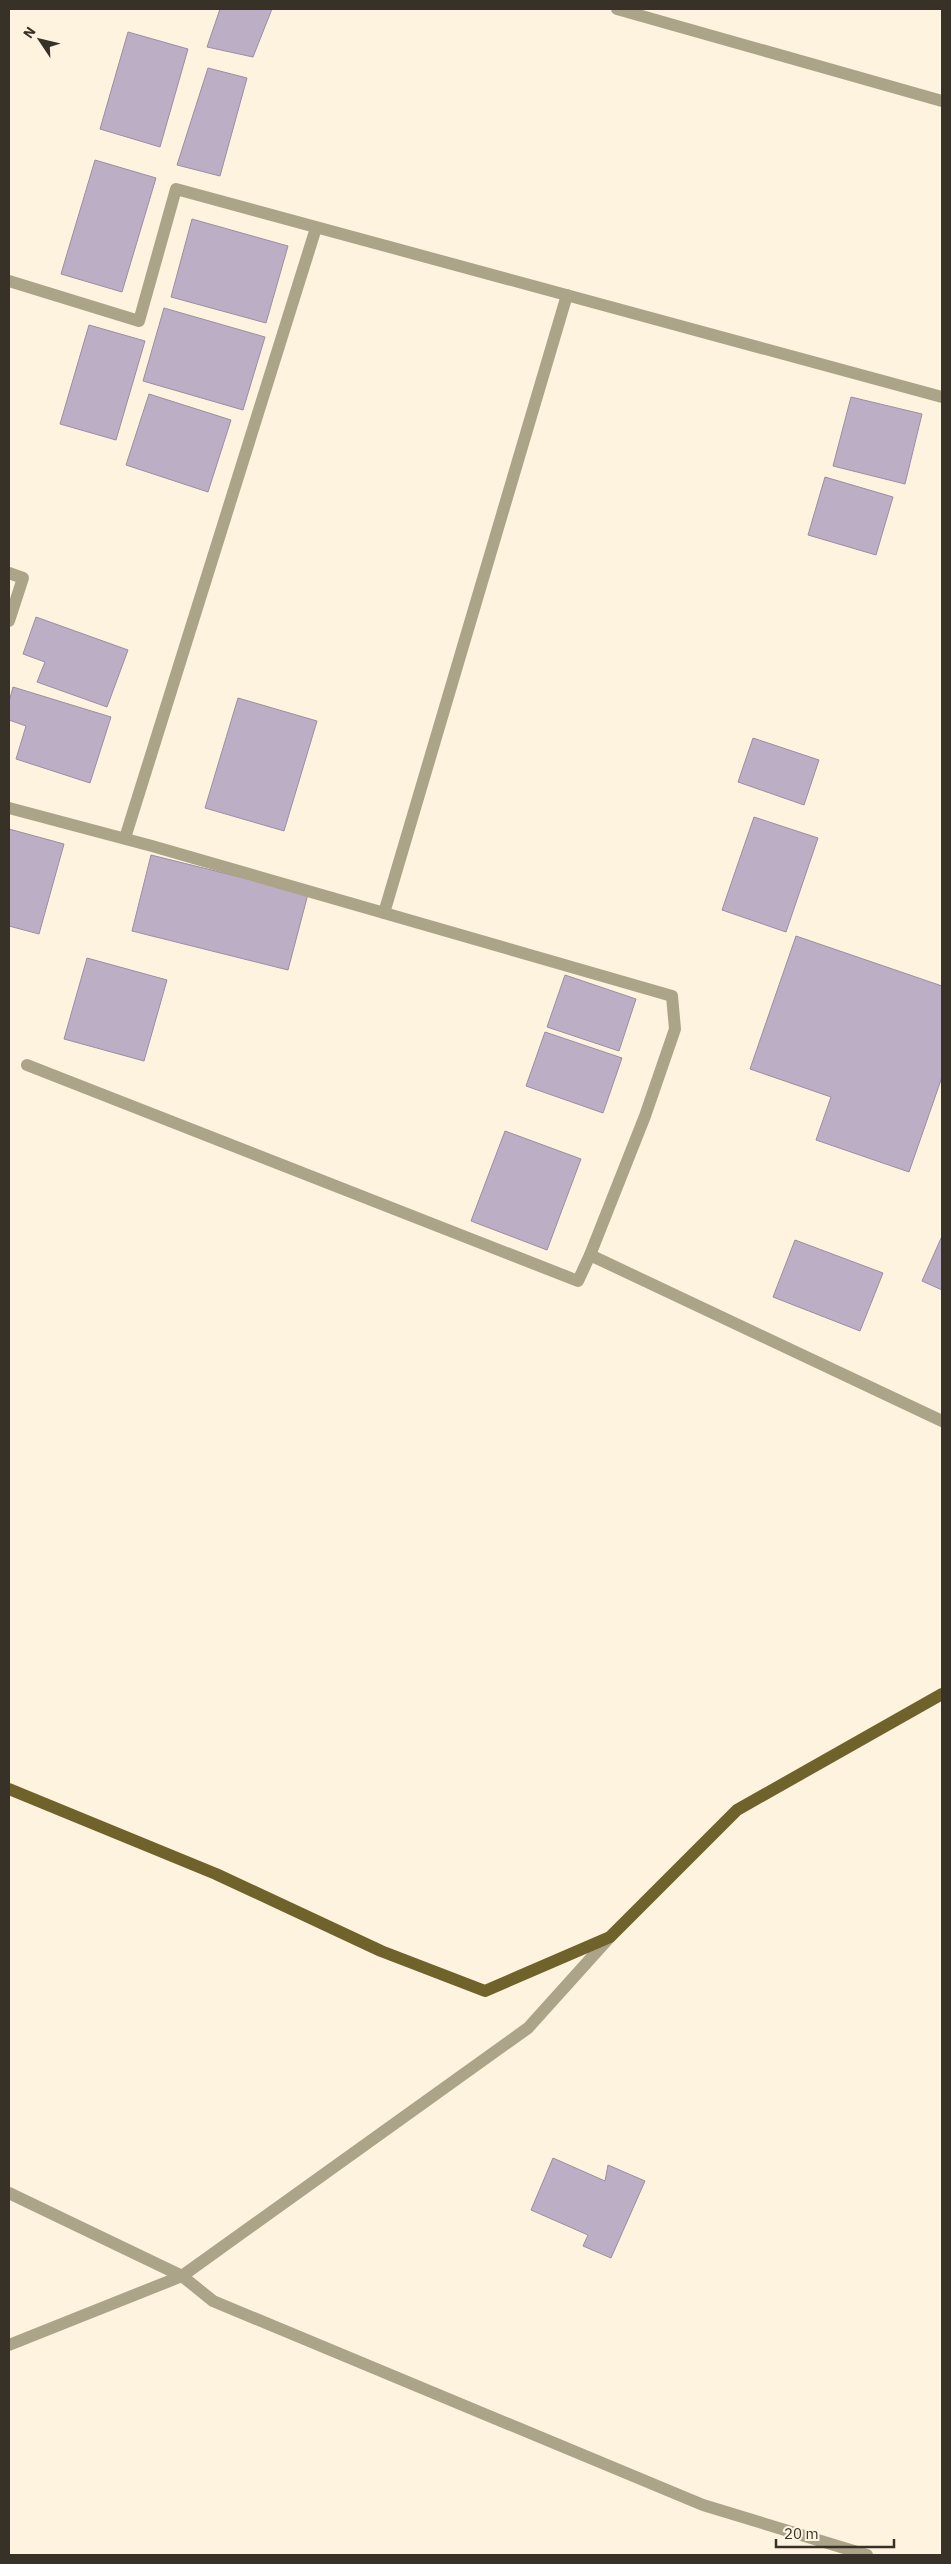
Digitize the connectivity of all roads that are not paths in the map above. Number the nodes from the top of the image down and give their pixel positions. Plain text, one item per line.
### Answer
1 (617, 9) edge
2 (942, 101) edge
3 (316, 228) junction
4 (9, 281) edge
5 (567, 295) junction
6 (942, 397) edge
7 (9, 573) edge
8 (9, 621) edge
9 (9, 808) edge
10 (125, 838) junction
11 (384, 913) junction
12 (27, 1065) dead end
13 (590, 1255) junction
14 (942, 1420) edge
15 (942, 1694) edge
16 (9, 1789) edge
17 (610, 1937) junction
18 (9, 2193) edge
19 (182, 2276) junction
20 (9, 2345) edge
21 (867, 2555) edge

1 - 2 street
3 - 4 street
3 - 5 street
3 - 10 street
5 - 6 street
5 - 11 street
7 - 8 street
9 - 10 street
10 - 11 street
11 - 13 street
12 - 13 street
13 - 14 street
15 - 17 main road
16 - 17 main road
17 - 19 street
18 - 19 street
19 - 20 street
19 - 21 street

